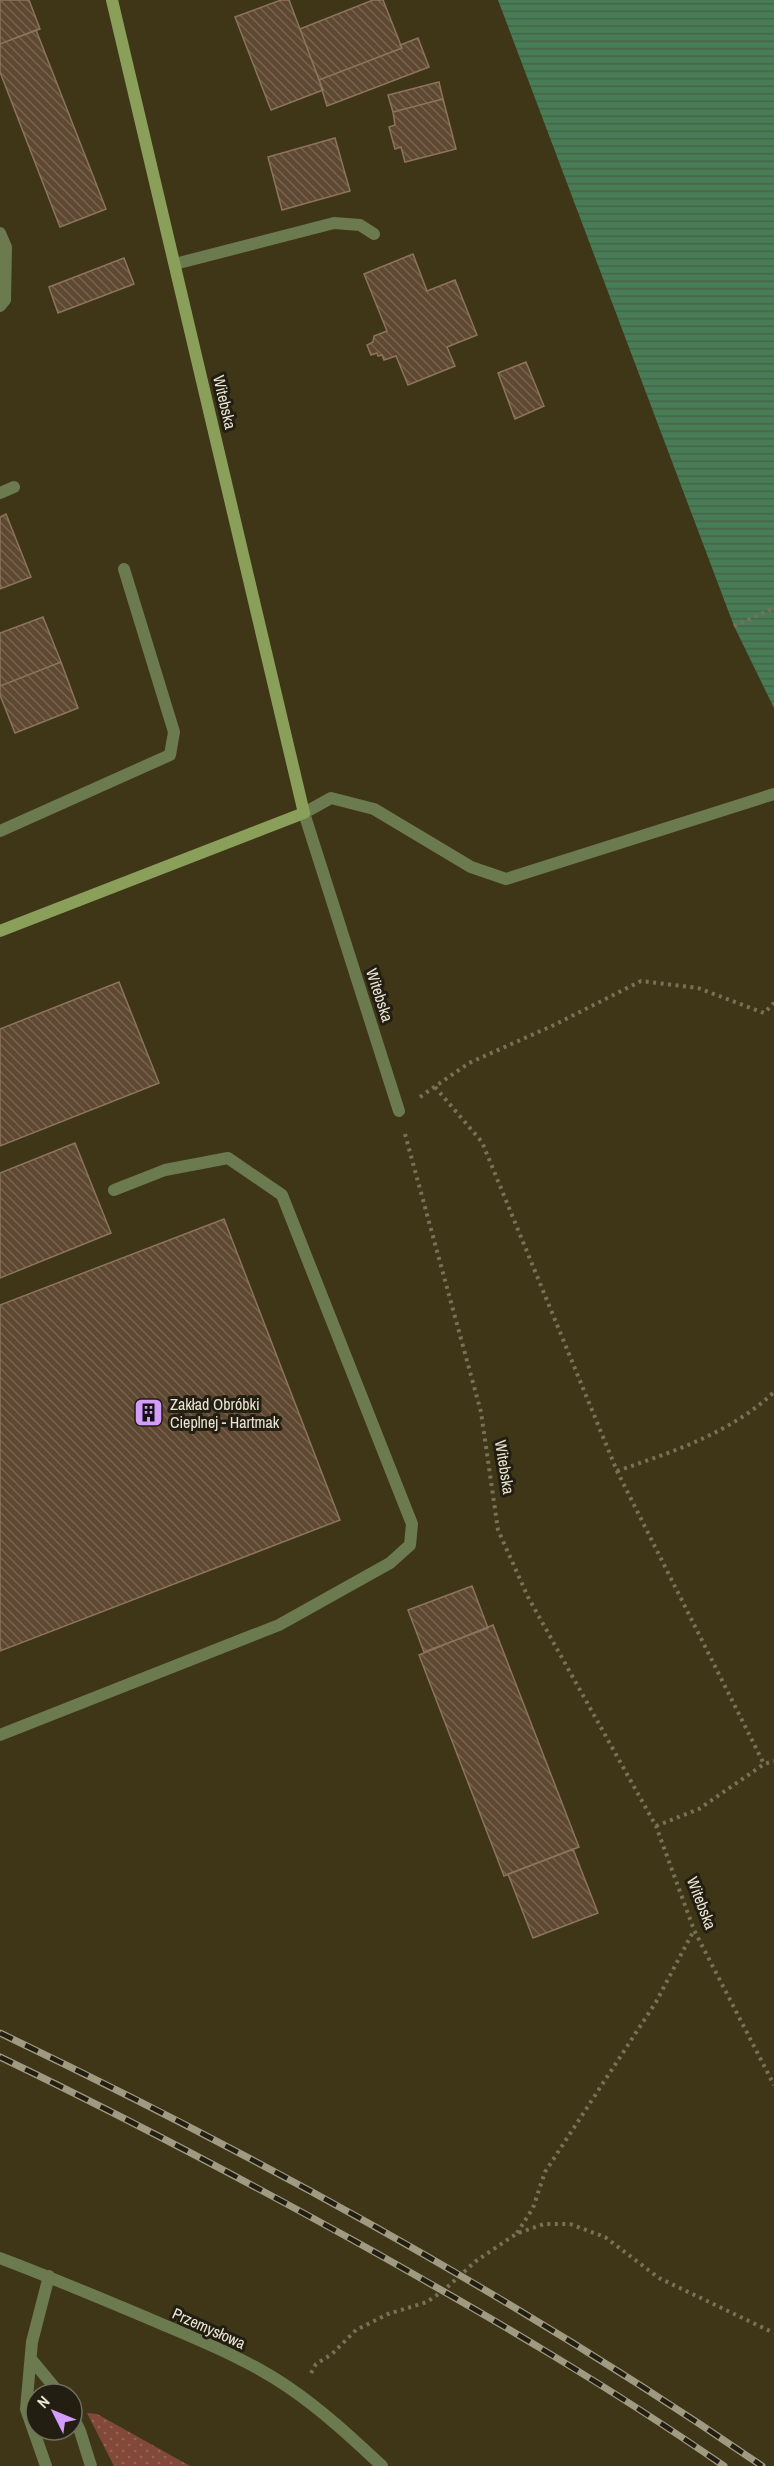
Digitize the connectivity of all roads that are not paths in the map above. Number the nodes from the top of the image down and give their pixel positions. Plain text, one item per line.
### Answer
1 (112, 0) edge
2 (0, 233) edge
3 (374, 234) dead end
4 (175, 264) junction
5 (0, 306) edge
6 (14, 488) dead end
7 (0, 493) edge
8 (124, 568) dead end
9 (774, 794) edge
10 (304, 813) junction
11 (0, 831) edge
12 (0, 931) edge
13 (399, 1111) road end
14 (114, 1190) dead end
15 (0, 1735) edge
16 (0, 2258) edge
17 (49, 2276) junction
18 (31, 2359) junction
19 (50, 2382) edge
20 (84, 2442) edge
21 (46, 2466) edge
22 (91, 2466) edge
23 (382, 2466) edge

1 - 4 street, Witebska
2 - 5 street
3 - 4 street
4 - 10 street, Witebska
6 - 7 street
8 - 11 street
9 - 10 street
10 - 12 street
10 - 13 street, Witebska
14 - 15 street
16 - 17 street, Przemysłowa
17 - 18 street
17 - 23 street, Przemysłowa
18 - 19 street
18 - 21 street
20 - 22 street

